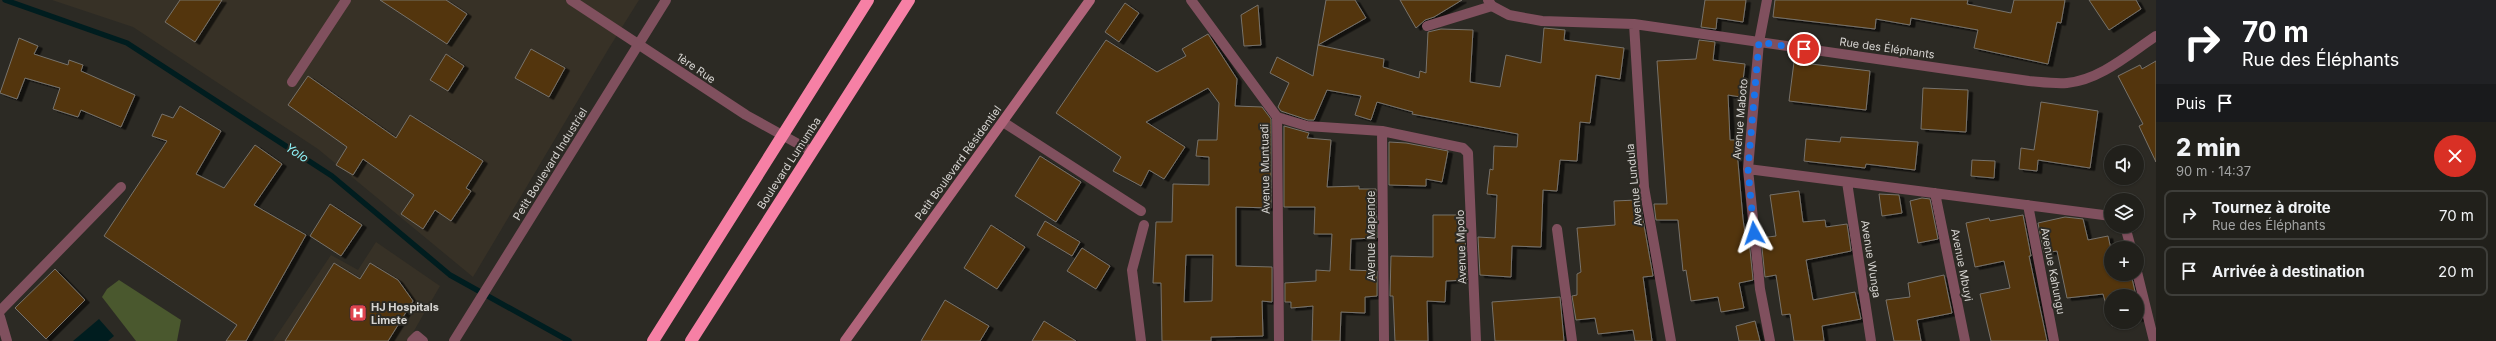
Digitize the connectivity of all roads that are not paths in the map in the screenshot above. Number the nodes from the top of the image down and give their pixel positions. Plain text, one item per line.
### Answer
1 (346, 0) edge
2 (571, 0) edge
3 (666, 0) edge
4 (868, 0) edge
5 (908, 0) edge
6 (1090, 0) edge
7 (1192, 0) edge
8 (1767, 0) edge
9 (1490, 3) edge
10 (1634, 24) junction
11 (1427, 26) dead end
12 (2156, 36) edge
13 (1759, 42) junction
14 (639, 44) junction
15 (292, 82) dead end
16 (1277, 117) junction
17 (1003, 122) junction
18 (1382, 131) junction
19 (782, 135) junction
20 (811, 151) junction
21 (1748, 169) junction
22 (1847, 182) junction
23 (121, 187) dead end
24 (1935, 193) junction
25 (2028, 205) junction
26 (1141, 211) dead end
27 (2104, 215) edge
28 (1144, 225) dead end
29 (1557, 229) dead end
30 (2139, 281) edge
31 (0, 312) edge
32 (0, 317) edge
33 (7, 341) edge
34 (412, 341) edge
35 (423, 341) edge
36 (454, 341) edge
37 (653, 341) edge
38 (691, 341) edge
39 (845, 341) edge
40 (1141, 341) edge
41 (1279, 341) edge
42 (1384, 341) edge
43 (1476, 341) edge
44 (1572, 341) edge
45 (1671, 341) edge
46 (1770, 341) edge
47 (1871, 341) edge
48 (1965, 341) edge
49 (2054, 341) edge
50 (2154, 341) edge

1 - 15 street
2 - 14 street, 1ère Rue
3 - 14 street, Petit Boulevard Industriel
4 - 19 highway, Boulevard Lumumba
5 - 20 highway, Boulevard Lumumba
6 - 17 street, Petit Boulevard Résidentiel
7 - 16 street, Avenue Muntuadi
8 - 13 street, Avenue Maboto
9 - 10 street, Rue des Éléphants
9 - 11 street
10 - 13 street, Rue des Éléphants
10 - 45 street, Avenue Lundula
12 - 13 street, Rue des Éléphants
13 - 21 street, Avenue Maboto
14 - 19 street, 1ère Rue
14 - 36 street, Petit Boulevard Industriel
16 - 18 street
16 - 41 street, Avenue Muntuadi
17 - 26 street
17 - 39 street, Petit Boulevard Résidentiel
18 - 42 street, Avenue Mapende
18 - 43 street, Avenue Mpolo
19 - 20 street, 1ère Rue
19 - 37 highway, Boulevard Lumumba
20 - 38 highway, Boulevard Lumumba
21 - 22 street
21 - 46 street, Avenue Maboto
22 - 24 street
22 - 47 street, Avenue Wunga
23 - 31 street
24 - 25 street
24 - 48 street, Avenue Mbuyi
25 - 27 street
25 - 49 street, Avenue Kahungu
28 - 40 street
29 - 44 street
30 - 50 street
32 - 33 street
34 - 35 street

